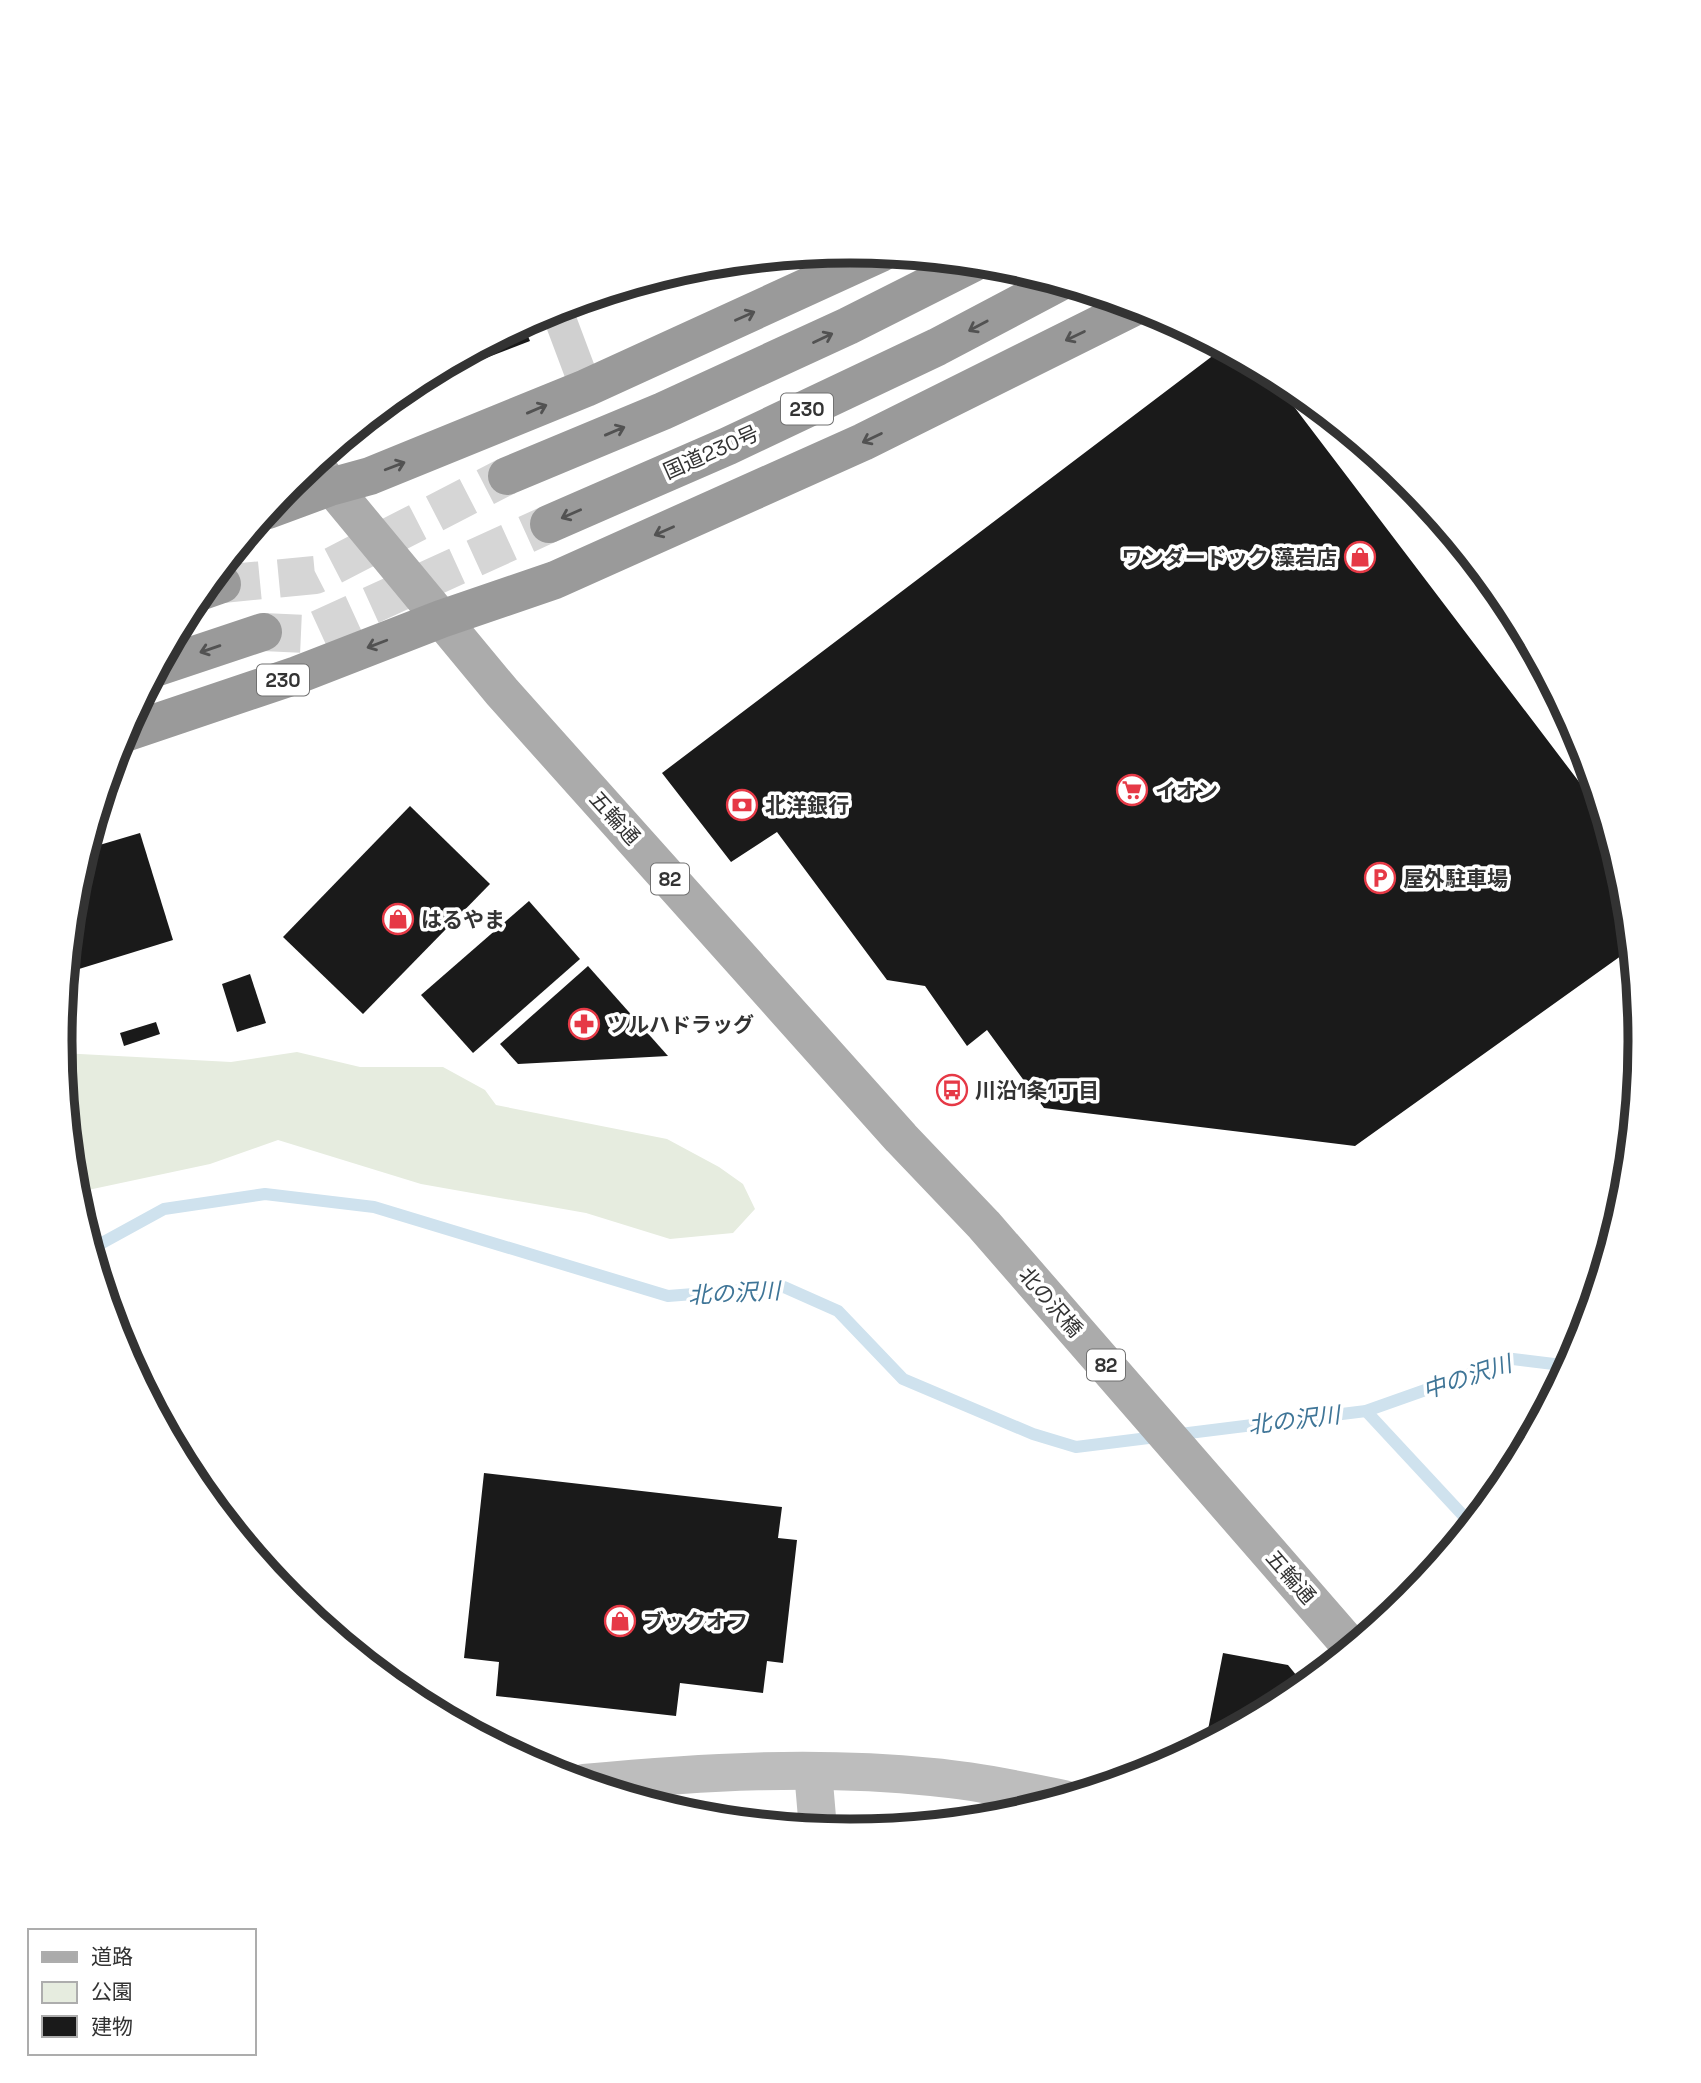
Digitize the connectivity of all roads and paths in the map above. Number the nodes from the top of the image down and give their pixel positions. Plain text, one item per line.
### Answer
1 (859, 263) edge
2 (957, 270) edge
3 (1048, 288) edge
4 (1123, 312) edge
5 (560, 319) edge
6 (586, 388) junction
7 (321, 476) edge
8 (507, 476) tunnel mouth
9 (305, 486) edge
10 (548, 524) tunnel mouth
11 (441, 619) junction
12 (263, 632) tunnel mouth
13 (170, 663) edge
14 (137, 729) edge
15 (984, 1225) joint
16 (1229, 1505) joint
17 (1346, 1641) edge
18 (813, 1772) junction
19 (606, 1781) edge
20 (1045, 1795) edge
21 (817, 1819) edge

6 -> 1 highway
8 -> 2 highway
3 -> 10 highway, 国道230号 / 230
4 -> 11 highway
5 - 6 street
7 -> 6 highway
7 - 9 highway
7 - 11 main road, 五輪通 / 82
11 -> 14 highway, 230
11 - 15 main road, 五輪通 / 82
12 -> 13 highway, 230
15 - 16 main road, 北の沢橋 / 82
16 - 17 main road, 五輪通 / 82
18 - 19 street
18 - 20 street
18 - 21 street

